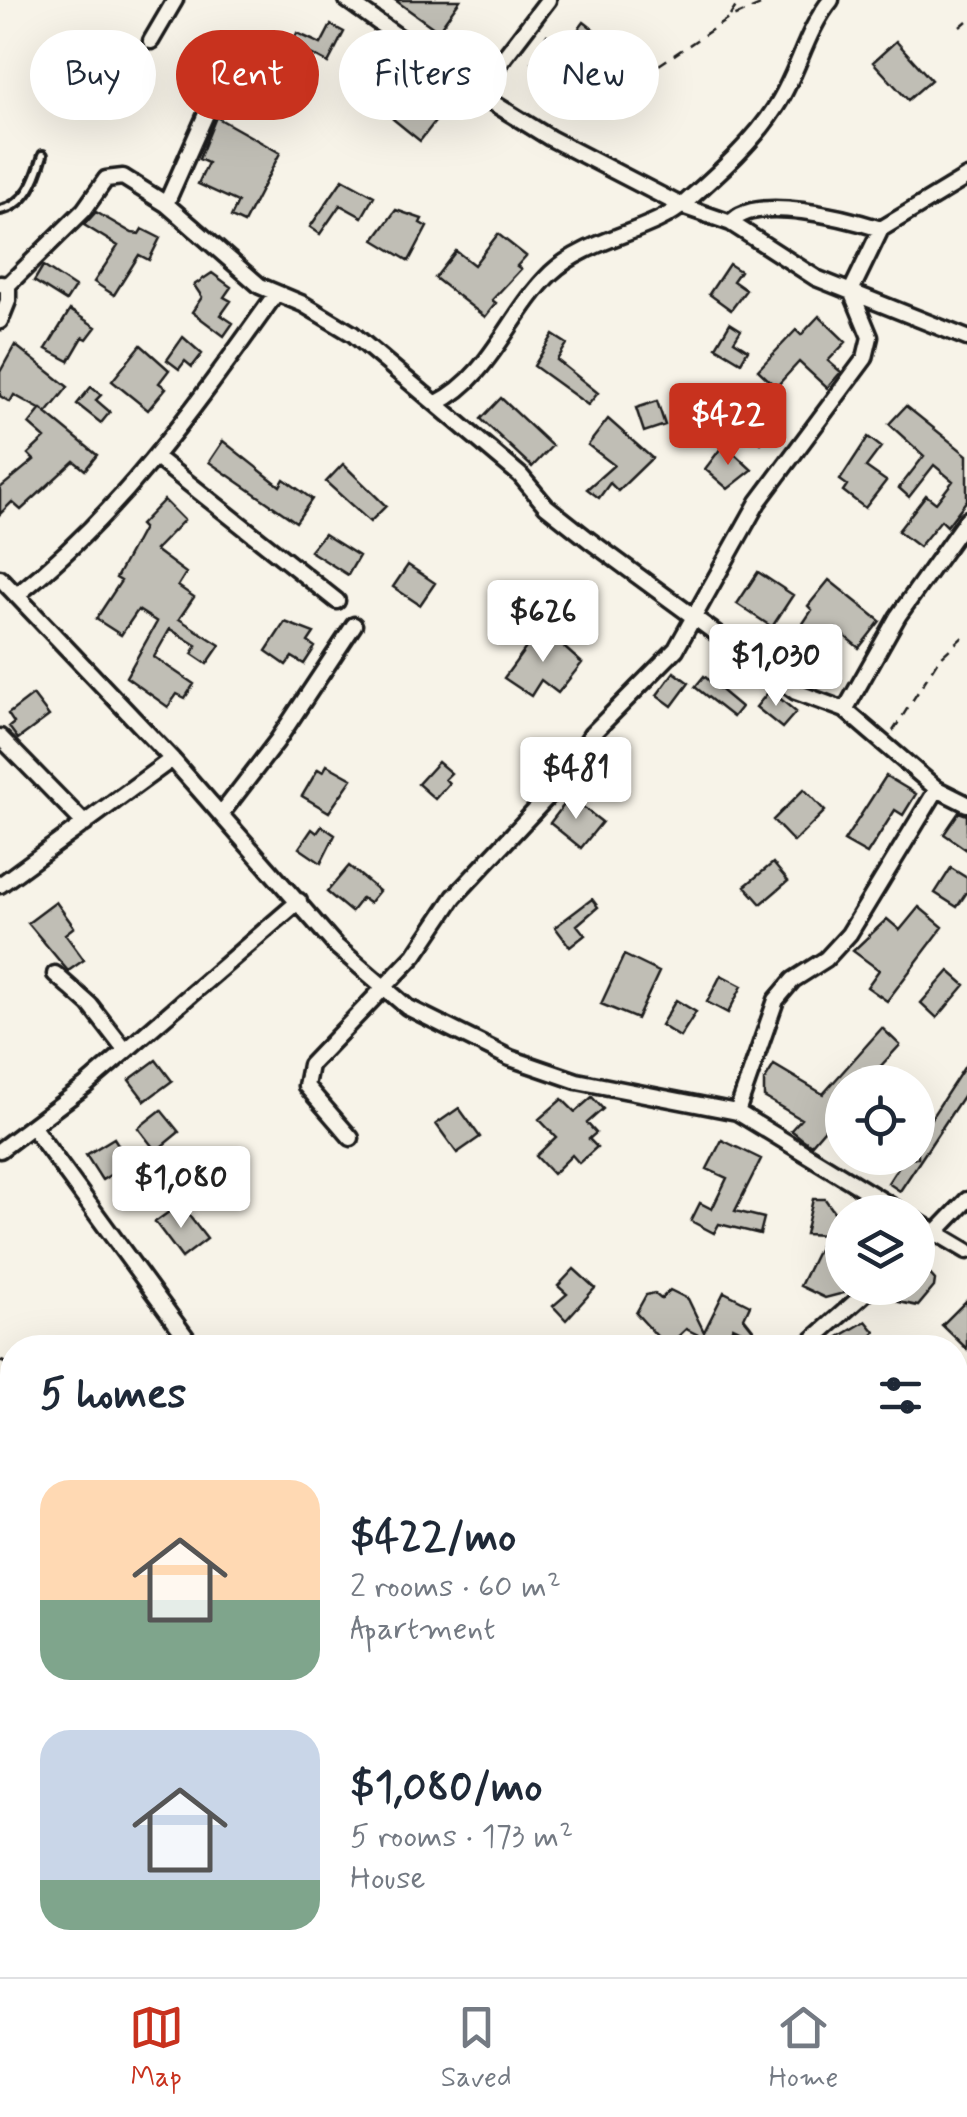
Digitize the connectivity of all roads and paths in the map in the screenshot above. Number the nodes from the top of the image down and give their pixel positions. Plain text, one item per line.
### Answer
1 (175, 0) edge
2 (548, 0) edge
3 (740, 0) edge
4 (772, 0) edge
5 (831, 0) edge
6 (356, 2) edge
7 (728, 19) junction
8 (967, 22) edge
9 (960, 27) dead end
10 (394, 30) edge
11 (156, 32) edge
12 (507, 54) edge
13 (659, 65) edge
14 (507, 111) edge
15 (203, 120) edge
16 (42, 155) dead end
17 (967, 178) edge
18 (166, 204) junction
19 (682, 206) junction
20 (0, 210) edge
21 (731, 223) junction
22 (881, 228) junction
23 (4, 285) edge
24 (851, 292) junction
25 (275, 295) junction
26 (0, 321) edge
27 (967, 338) edge
28 (437, 403) junction
29 (158, 458) junction
30 (967, 519) edge
31 (0, 578) edge
32 (18, 594) junction
33 (337, 601) dead end
34 (693, 617) junction
35 (354, 625) dead end
36 (967, 633) edge
37 (846, 710) junction
38 (0, 737) edge
39 (886, 742) junction
40 (172, 759) junction
41 (937, 789) junction
42 (967, 804) edge
43 (220, 814) junction
44 (86, 824) junction
45 (0, 885) edge
46 (298, 901) junction
47 (55, 974) dead end
48 (382, 989) junction
49 (124, 1049) junction
50 (736, 1112) junction
51 (32, 1126) junction
52 (351, 1138) dead end
53 (0, 1150) edge
54 (873, 1195) edge
55 (967, 1200) edge
56 (935, 1232) edge
57 (938, 1234) junction
58 (935, 1237) edge
59 (967, 1251) edge
60 (852, 1305) edge
61 (185, 1335) edge
62 (818, 1335) edge

1 - 11 street
2 - 12 street
3 - 7 path
4 - 7 path
5 - 19 street
6 - 10 street
7 - 13 path
8 - 9 path
14 - 19 street
15 - 18 street
16 - 20 lane
17 - 22 street
18 - 23 street
18 - 25 street
19 - 21 street
19 - 28 street
21 - 22 street
21 - 24 street
22 - 24 street
23 - 26 street
24 - 27 street
24 - 34 street
25 - 28 street
25 - 29 street
28 - 34 street
29 - 32 street
29 - 33 street
30 - 37 street
31 - 32 street
32 - 40 street
34 - 37 street
34 - 48 street
35 - 43 street
36 - 39 path
37 - 39 street
38 - 44 street
39 - 41 street
40 - 43 street
40 - 44 street
41 - 42 street
41 - 50 street
43 - 46 street
44 - 45 street
46 - 48 street
46 - 49 street
47 - 49 street
48 - 50 street
48 - 52 street
49 - 51 street
50 - 54 street
51 - 53 street
51 - 61 street
55 - 57 street
56 - 57 street
57 - 58 street
57 - 59 street
60 - 62 street

